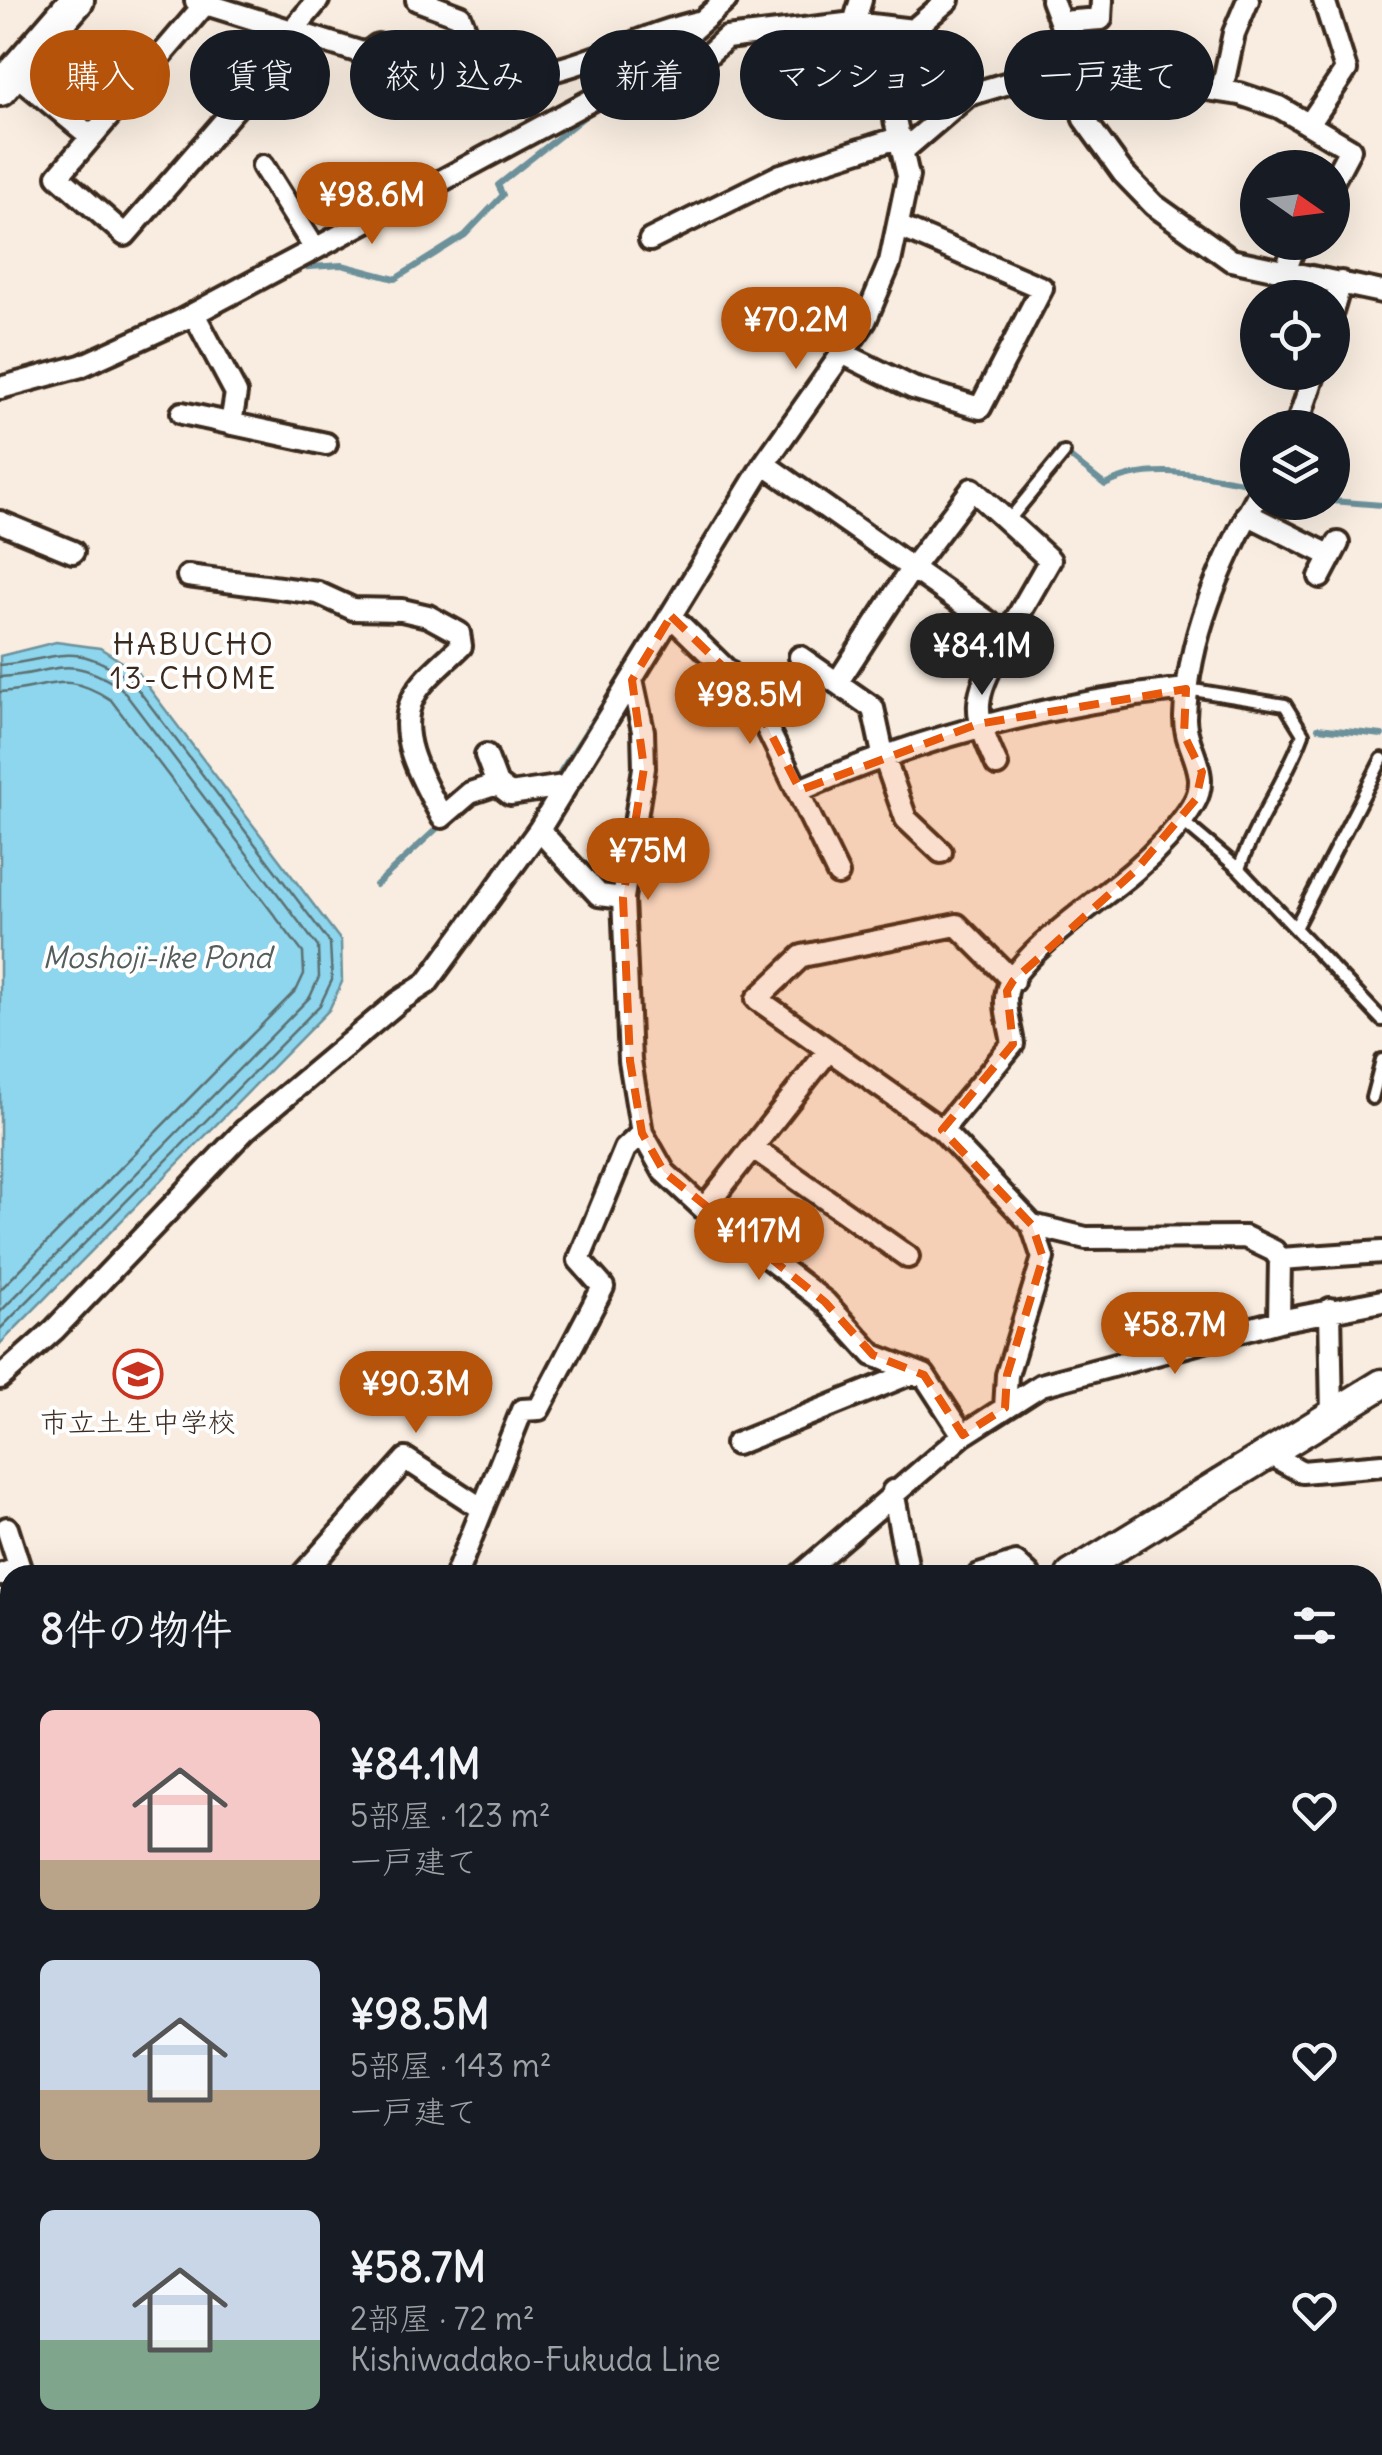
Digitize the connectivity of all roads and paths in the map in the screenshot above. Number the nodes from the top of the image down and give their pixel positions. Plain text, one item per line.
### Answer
1 (78, 0) edge
2 (318, 0) edge
3 (417, 0) edge
4 (711, 0) edge
5 (726, 0) edge
6 (861, 0) edge
7 (948, 0) edge
8 (1052, 0) edge
9 (1102, 0) edge
10 (1248, 0) edge
11 (1324, 0) edge
12 (199, 2) edge
13 (458, 7) edge
14 (700, 22) junction
15 (1060, 22) junction
16 (854, 23) junction
17 (271, 24) junction
18 (294, 30) joint
19 (706, 30) edge
20 (913, 30) joint
21 (1062, 30) edge
22 (720, 43) edge
23 (560, 68) edge
24 (7, 80) edge
25 (1004, 84) edge
26 (1214, 89) edge
27 (1222, 90) junction
28 (897, 120) edge
29 (1085, 120) edge
30 (1310, 123) junction
31 (90, 135) junction
32 (903, 143) junction
33 (1349, 150) edge
34 (263, 166) dead end
35 (898, 226) junction
36 (650, 240) dead end
37 (316, 249) junction
38 (1290, 260) edge
39 (1286, 272) junction
40 (1331, 280) edge
41 (1350, 284) edge
42 (1382, 292) edge
43 (194, 314) junction
44 (840, 352) junction
45 (0, 388) edge
46 (182, 413) dead end
47 (231, 424) junction
48 (326, 444) dead end
49 (1064, 453) dead end
50 (764, 464) junction
51 (1244, 520) edge
52 (1280, 520) edge
53 (1008, 521) junction
54 (0, 522) edge
55 (73, 552) dead end
56 (912, 568) junction
57 (188, 576) dead end
58 (1320, 578) dead end
59 (671, 616) junction
60 (1007, 636) junction
61 (800, 657) dead end
62 (632, 680) junction
63 (837, 682) junction
64 (1186, 689) junction
65 (978, 724) junction
66 (883, 754) junction
67 (486, 756) dead end
68 (1382, 759) edge
69 (996, 766) dead end
70 (497, 784) junction
71 (564, 786) junction
72 (800, 790) junction
73 (1181, 820) junction
74 (540, 830) junction
75 (941, 852) dead end
76 (1239, 869) junction
77 (838, 874) dead end
78 (623, 898) junction
79 (1295, 928) junction
80 (1013, 980) junction
81 (1382, 1020) edge
82 (828, 1050) junction
83 (1382, 1060) edge
84 (1372, 1098) dead end
85 (942, 1130) junction
86 (642, 1134) junction
87 (752, 1147) junction
88 (704, 1209) junction
89 (1032, 1225) junction
90 (1382, 1252) edge
91 (908, 1257) dead end
92 (1280, 1259) junction
93 (1382, 1301) edge
94 (1330, 1309) junction
95 (1279, 1321) junction
96 (924, 1376) junction
97 (0, 1378) edge
98 (1382, 1384) edge
99 (1005, 1408) junction
100 (1332, 1415) junction
101 (963, 1435) junction
102 (736, 1444) dead end
103 (1270, 1454) junction
104 (1382, 1466) edge
105 (894, 1491) junction
106 (481, 1508) junction
107 (7, 1528) dead end
108 (13, 1565) edge
109 (311, 1565) edge
110 (460, 1565) edge
111 (811, 1565) edge
112 (907, 1565) edge
113 (1087, 1565) edge

1 - 24 main road
2 - 18 street
3 - 13 street
4 - 14 street
5 - 14 street
6 - 16 street
7 - 20 street
8 - 15 street
9 - 15 street
10 - 27 street
11 - 30 street
12 - 17 street
12 - 31 street
14 - 19 street
14 - 23 street
14 - 37 street
15 - 21 street
16 - 20 street
16 - 22 street
17 - 18 street
17 - 31 street
24 - 31 street
25 - 32 street
26 - 27 street
27 - 30 street
28 - 32 street
29 - 39 street
30 - 33 street
32 - 35 street
32 - 36 street
34 - 37 street
35 - 44 street
35 - 44 street
37 - 43 street
38 - 39 street
39 - 40 street
41 - 42 street
43 - 45 street
43 - 47 street
44 - 50 street
46 - 47 street
47 - 48 street
49 - 53 lane
50 - 56 street
50 - 59 street
51 - 64 street
52 - 58 street
53 - 56 street
53 - 60 street
54 - 55 street
56 - 60 street
56 - 63 street
57 - 70 street
59 - 62 street
59 - 72 street
60 - 65 street
61 - 63 street
62 - 71 street
62 - 78 street
63 - 66 street
64 - 65 street
64 - 73 street
64 - 76 lane
65 - 66 street
65 - 69 street
66 - 72 street
66 - 75 street
67 - 70 street
68 - 79 lane
70 - 71 street
71 - 74 street
72 - 77 street
73 - 76 lane
73 - 80 street
74 - 78 street
74 - 97 street
76 - 79 lane
78 - 86 street
79 - 81 lane
80 - 82 street
80 - 85 street
82 - 85 street
82 - 87 street
83 - 84 lane
85 - 89 street
86 - 88 street
86 - 106 street
87 - 88 street
87 - 91 street
88 - 96 street
89 - 92 street
89 - 99 street
90 - 92 street
92 - 95 street
93 - 94 street
94 - 95 street
94 - 100 street
95 - 99 street
96 - 101 street
96 - 102 street
98 - 100 street
99 - 101 street
100 - 103 street
101 - 105 street
103 - 104 street
103 - 113 street
105 - 111 street
105 - 112 street
106 - 109 street
106 - 110 street
107 - 108 street

